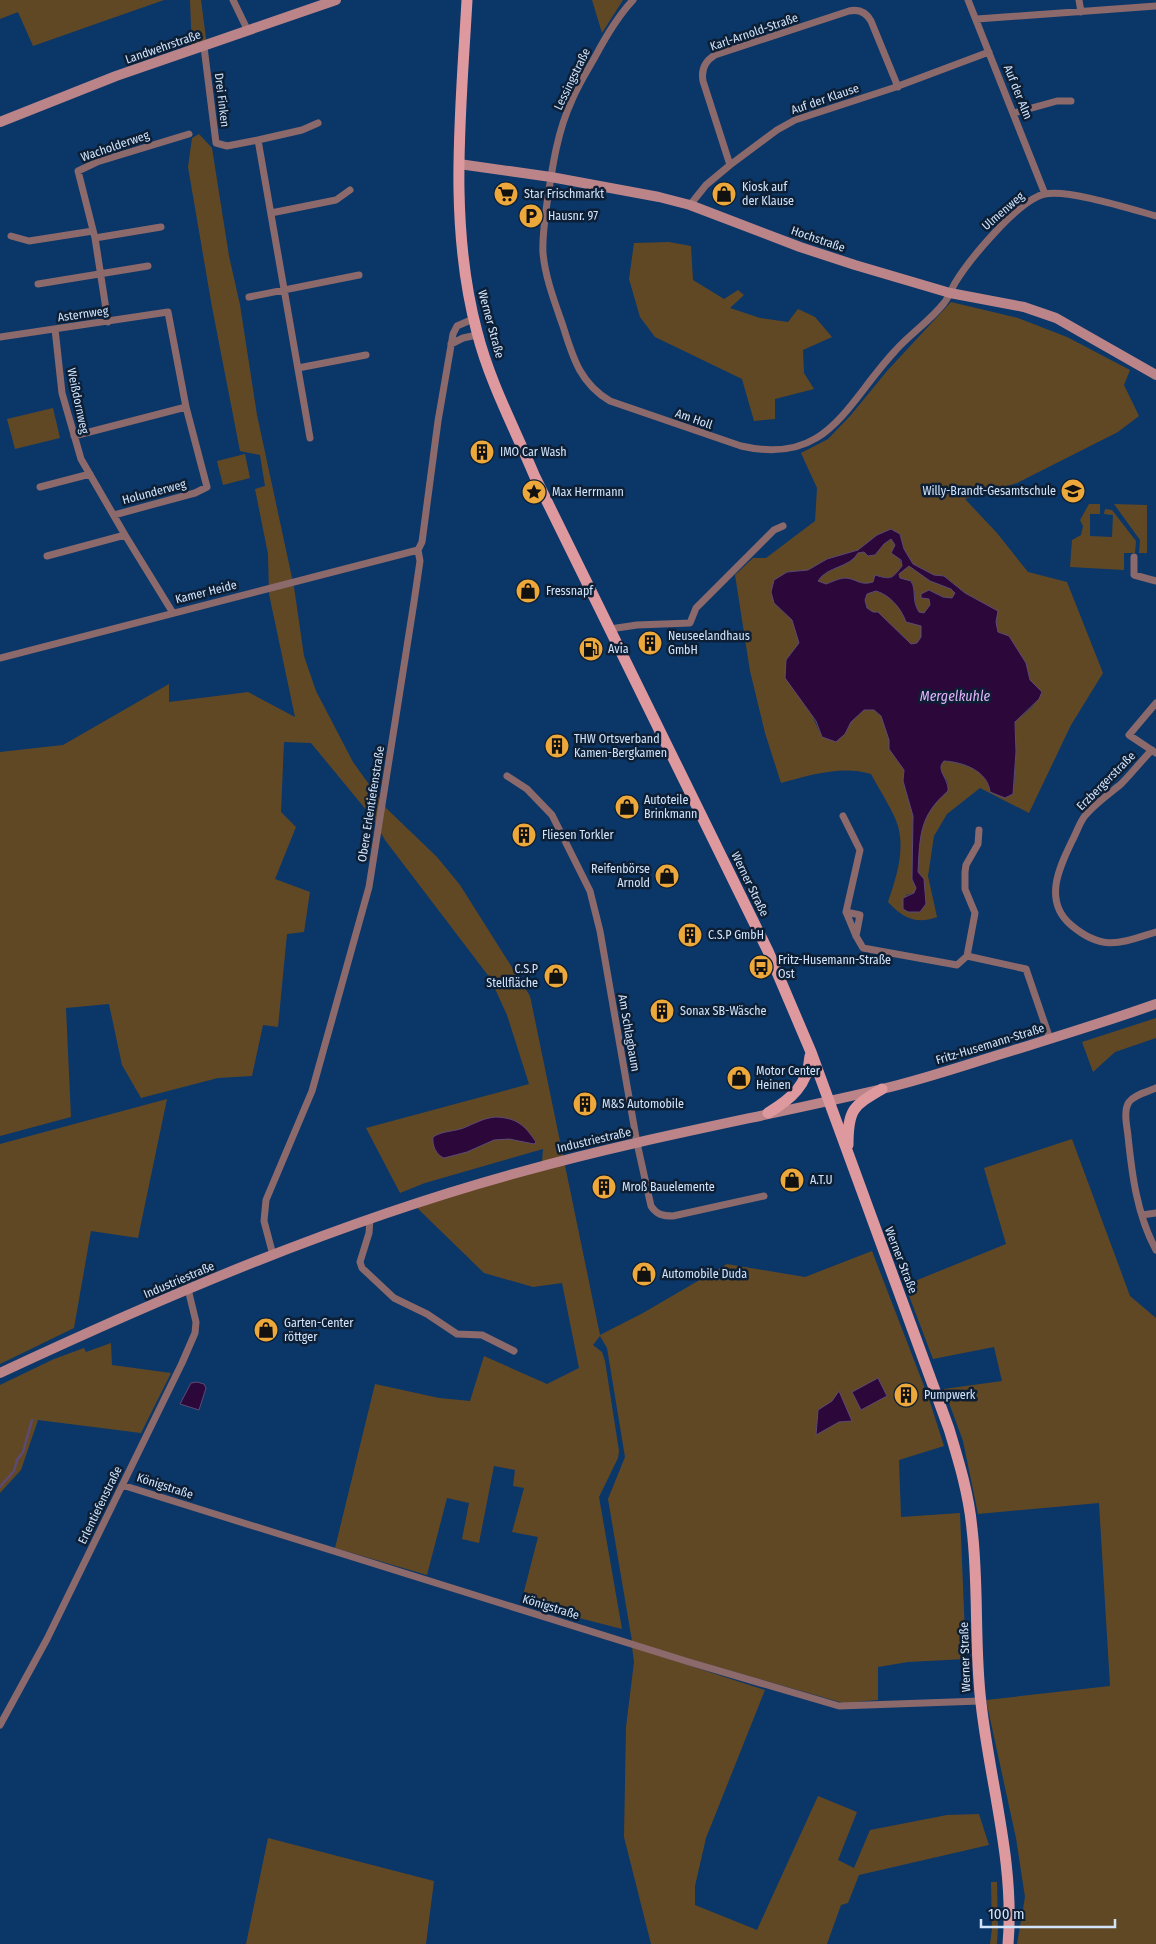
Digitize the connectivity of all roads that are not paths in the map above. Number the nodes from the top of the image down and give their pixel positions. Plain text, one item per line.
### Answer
1 (233, 0) edge
2 (336, 0) edge
3 (467, 0) edge
4 (633, 0) edge
5 (968, 0) edge
6 (1079, 0) edge
7 (1156, 6) edge
8 (1081, 12) junction
9 (977, 19) junction
10 (248, 30) junction
11 (204, 47) junction
12 (989, 52) junction
13 (898, 87) junction
14 (1071, 101) dead end
15 (1014, 113) junction
16 (0, 122) edge
17 (318, 123) dead end
18 (188, 134) dead end
19 (258, 140) junction
20 (459, 164) junction
21 (730, 165) junction
22 (551, 177) junction
23 (350, 190) dead end
24 (1045, 194) junction
25 (690, 205) junction
26 (271, 213) junction
27 (1156, 216) edge
28 (161, 227) dead end
29 (94, 234) junction
30 (11, 236) dead end
31 (148, 266) dead end
32 (100, 273) junction
33 (358, 275) dead end
34 (38, 284) dead end
35 (284, 290) junction
36 (950, 293) junction
37 (249, 297) dead end
38 (168, 312) joint
39 (473, 319) junction
40 (108, 322) junction
41 (55, 329) junction
42 (478, 335) junction
43 (0, 337) edge
44 (451, 344) junction
45 (366, 355) dead end
46 (298, 368) junction
47 (1156, 375) edge
48 (186, 407) junction
49 (74, 436) junction
50 (310, 438) dead end
51 (90, 474) junction
52 (40, 487) dead end
53 (114, 515) junction
54 (783, 526) dead end
55 (125, 534) junction
56 (418, 550) junction
57 (47, 556) dead end
58 (1134, 557) dead end
59 (1156, 581) edge
60 (173, 612) junction
61 (610, 629) junction
62 (0, 658) edge
63 (1156, 703) edge
64 (1154, 751) edge
65 (507, 776) dead end
66 (842, 816) dead end
67 (979, 830) dead end
68 (846, 912) junction
69 (1156, 932) edge
70 (856, 936) junction
71 (967, 956) junction
72 (1156, 1004) edge
73 (1050, 1039) junction
74 (811, 1052) junction
75 (1156, 1088) edge
76 (882, 1089) junction
77 (828, 1100) junction
78 (768, 1113) junction
79 (637, 1143) junction
80 (848, 1154) junction
81 (764, 1196) dead end
82 (1156, 1213) edge
83 (1142, 1215) junction
84 (370, 1219) junction
85 (1156, 1250) edge
86 (273, 1255) junction
87 (188, 1289) junction
88 (514, 1351) dead end
89 (0, 1373) edge
90 (122, 1485) junction
91 (980, 1701) junction
92 (0, 1725) edge
93 (1008, 1944) edge

1 - 10 street
2 - 10 street, Landwehrstraße
3 - 20 main road, Werner Straße
4 - 22 street, Lessingstraße
5 - 9 street, Auf der Alm
6 - 8 street
7 - 8 street
8 - 9 street
9 - 12 street, Auf der Alm
10 - 11 street, Landwehrstraße
11 - 16 street, Landwehrstraße
11 - 19 street, Drei Finken
12 - 13 street, Auf der Klause
12 - 15 street, Auf der Alm
13 - 21 street, Auf der Klause
13 - 21 street, Karl-Arnold-Straße
14 - 15 street
15 - 24 street, Auf der Alm
17 - 19 street, Drei Finken
18 - 29 street, Wacholderweg
19 - 26 street
20 - 22 street, Hochstraße
20 - 39 main road, Werner Straße
21 - 25 street, Auf der Klause
22 - 25 street, Hochstraße
22 - 36 street, Am Holl
23 - 26 street
24 - 27 street
24 - 36 street, Ulmenweg
25 - 36 street, Hochstraße
26 - 35 street
28 - 29 street
29 - 30 street
29 - 32 street, Wacholderweg
31 - 32 street
32 - 34 street
32 - 40 street, Wacholderweg
33 - 35 street
35 - 37 street
35 - 46 street
36 - 47 street, Hochstraße
38 - 40 street, Asternweg
38 - 48 street, Holunderweg
39 - 42 main road, Werner Straße
39 - 44 street, Obere Erlentiefenstraße
40 - 41 street, Asternweg
41 - 43 street, Asternweg
41 - 49 street, Weißdornweg
42 - 44 street
42 - 61 main road, Werner Straße
44 - 56 street, Obere Erlentiefenstraße
45 - 46 street
46 - 50 street
48 - 49 street
48 - 53 street, Holunderweg
49 - 51 street, Weißdornweg
51 - 52 street
51 - 53 street, Weißdornweg
53 - 55 street, Weißdornweg
54 - 61 street
55 - 57 street
55 - 60 street, Weißdornweg
56 - 60 street, Kamer Heide
56 - 86 street, Obere Erlentiefenstraße
58 - 59 street
60 - 62 street, Kamer Heide
61 - 74 main road, Werner Straße
63 - 64 street
64 - 69 street, Erzbergerstraße
65 - 79 street, Am Schlagbaum
66 - 68 street
67 - 71 street
68 - 70 street
68 - 70 street
70 - 71 street
71 - 73 street
72 - 73 street, Fritz-Husemann-Straße
73 - 76 street, Fritz-Husemann-Straße
74 - 77 main road, Werner Straße
74 - 78 main road
75 - 83 street
76 - 77 street, Fritz-Husemann-Straße
76 - 80 main road
77 - 78 street, Industriestraße
77 - 80 main road, Werner Straße
78 - 79 street, Industriestraße
79 - 81 street, Am Schlagbaum
79 - 84 street, Industriestraße
80 - 91 main road, Werner Straße
82 - 83 street
83 - 85 street
84 - 86 street, Industriestraße
84 - 88 street
86 - 87 street, Industriestraße
87 - 89 street, Industriestraße
87 - 90 street, Erlentiefenstraße
90 - 91 street, Königstraße
90 - 92 street, Erlentiefenstraße
91 - 93 main road, Werner Straße

